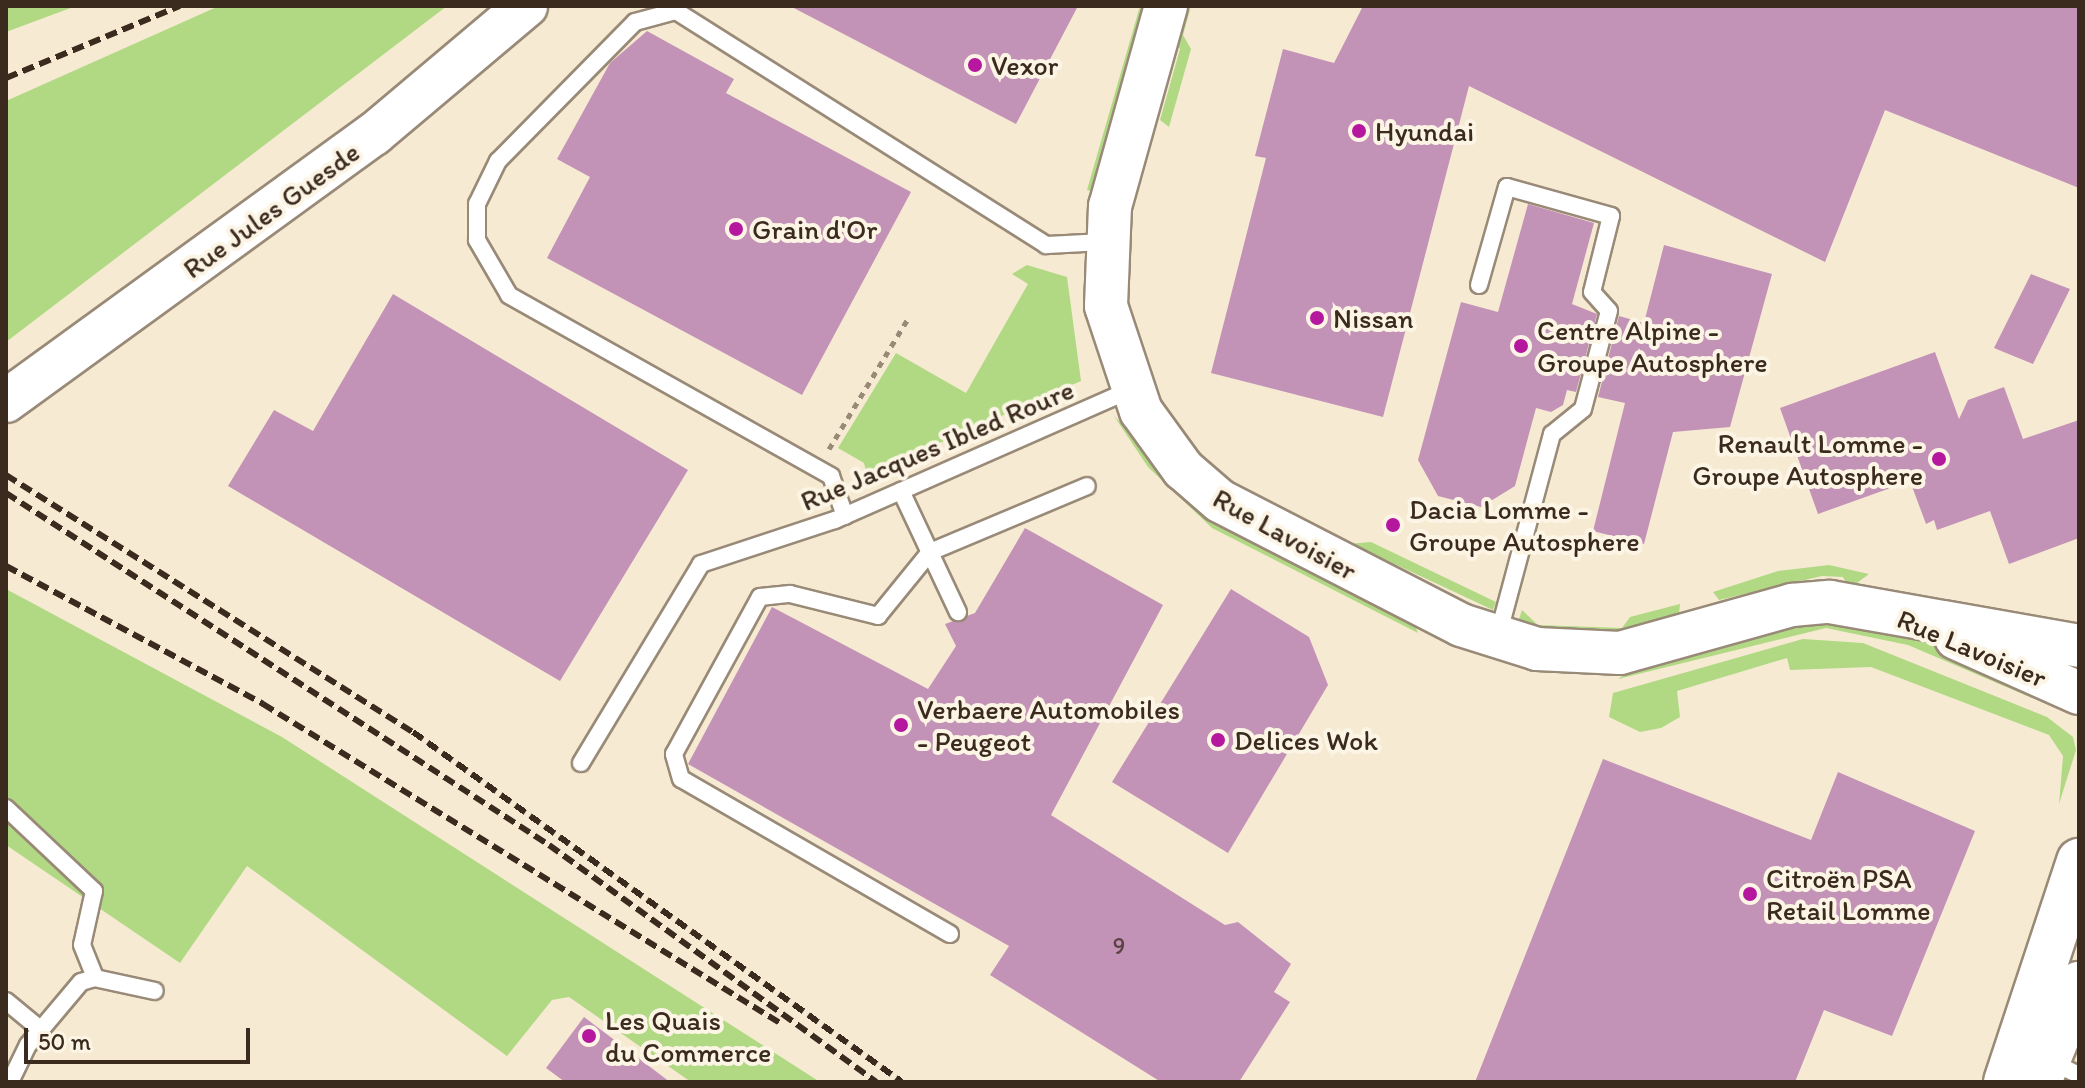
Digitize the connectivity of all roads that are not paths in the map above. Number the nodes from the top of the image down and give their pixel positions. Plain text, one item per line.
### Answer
1 (526, 6) edge
2 (1166, 6) edge
3 (1105, 242) junction
4 (1479, 285) dead end
5 (1130, 390) junction
6 (6, 401) edge
7 (1087, 486) dead end
8 (901, 491) junction
9 (845, 516) junction
10 (930, 552) junction
11 (1865, 606) junction
12 (958, 612) dead end
13 (1497, 640) junction
14 (2079, 646) edge
15 (2079, 693) edge
16 (581, 763) dead end
17 (6, 808) edge
18 (2079, 861) edge
19 (950, 934) dead end
20 (95, 978) junction
21 (2079, 984) edge
22 (155, 991) dead end
23 (6, 1001) edge
24 (40, 1029) junction
25 (2055, 1073) edge
26 (10, 1082) edge
27 (2006, 1082) edge

1 - 6 street, Rue Jules Guesde
2 - 3 street, Rue Lavoisier
3 - 5 street, Rue Lavoisier
3 - 9 lane
4 - 13 lane
5 - 8 lane, Rue Jacques Ibled Roure
5 - 13 street, Rue Lavoisier
7 - 10 lane
8 - 9 lane, Rue Jacques Ibled Roure
8 - 10 lane
9 - 16 lane, Rue Jacques Ibled Roure
10 - 12 lane
10 - 19 lane
11 - 13 street, Rue Lavoisier
11 - 14 street, Rue Lavoisier
11 - 15 street, Rue Lavoisier
17 - 20 lane
18 - 27 main road
20 - 22 lane
20 - 24 lane
21 - 25 main road
23 - 24 lane
24 - 26 lane

